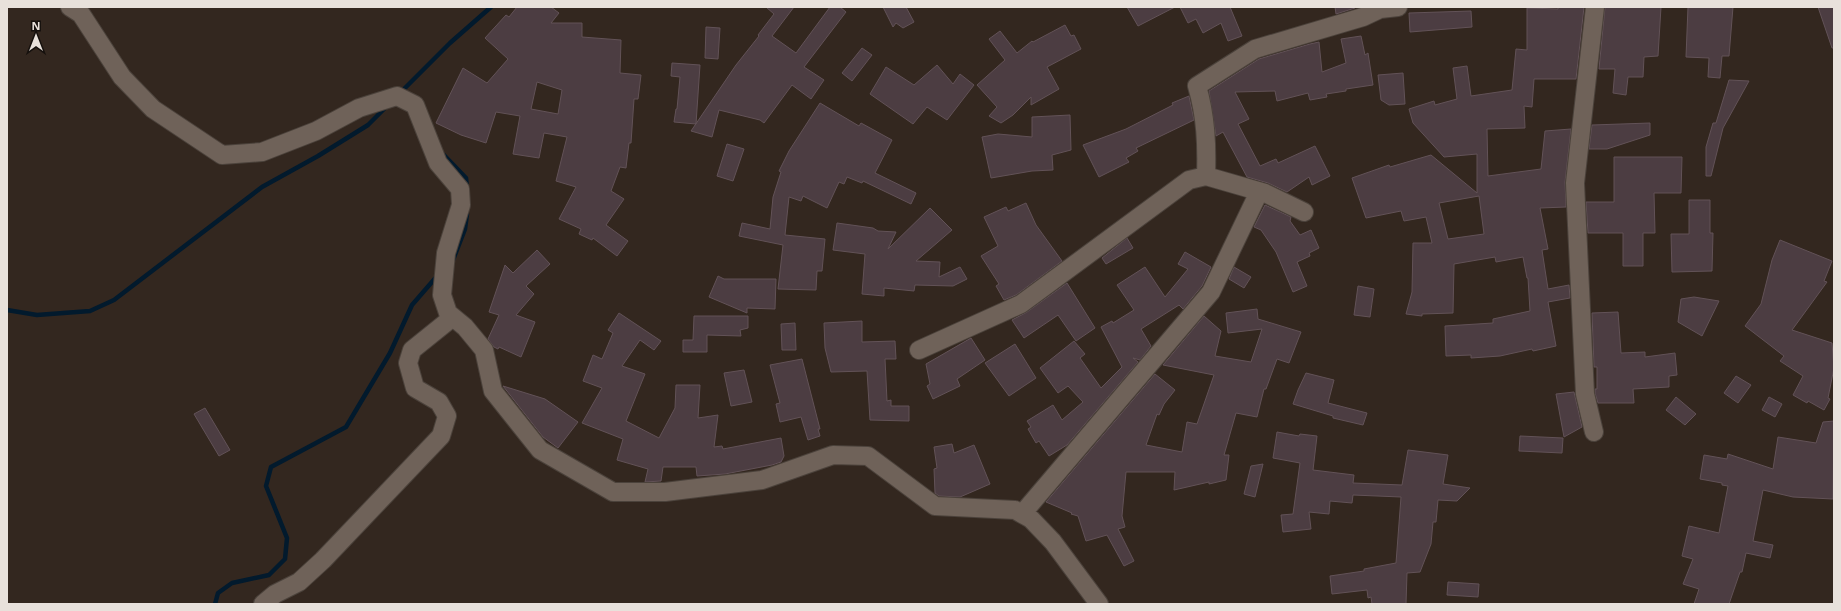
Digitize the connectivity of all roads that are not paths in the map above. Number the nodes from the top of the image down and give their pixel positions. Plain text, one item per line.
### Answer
1 (70, 7) edge
2 (1398, 7) edge
3 (1595, 7) edge
4 (1206, 176) junction
5 (1259, 192) junction
6 (1304, 212) dead end
7 (453, 317) junction
8 (919, 350) dead end
9 (1594, 432) dead end
10 (1022, 514) junction
11 (263, 604) edge
12 (1098, 604) edge

1 - 7 street
2 - 4 street
3 - 9 street
4 - 5 street
4 - 8 street
5 - 6 street
5 - 10 street
7 - 10 street
7 - 11 street
10 - 12 street

